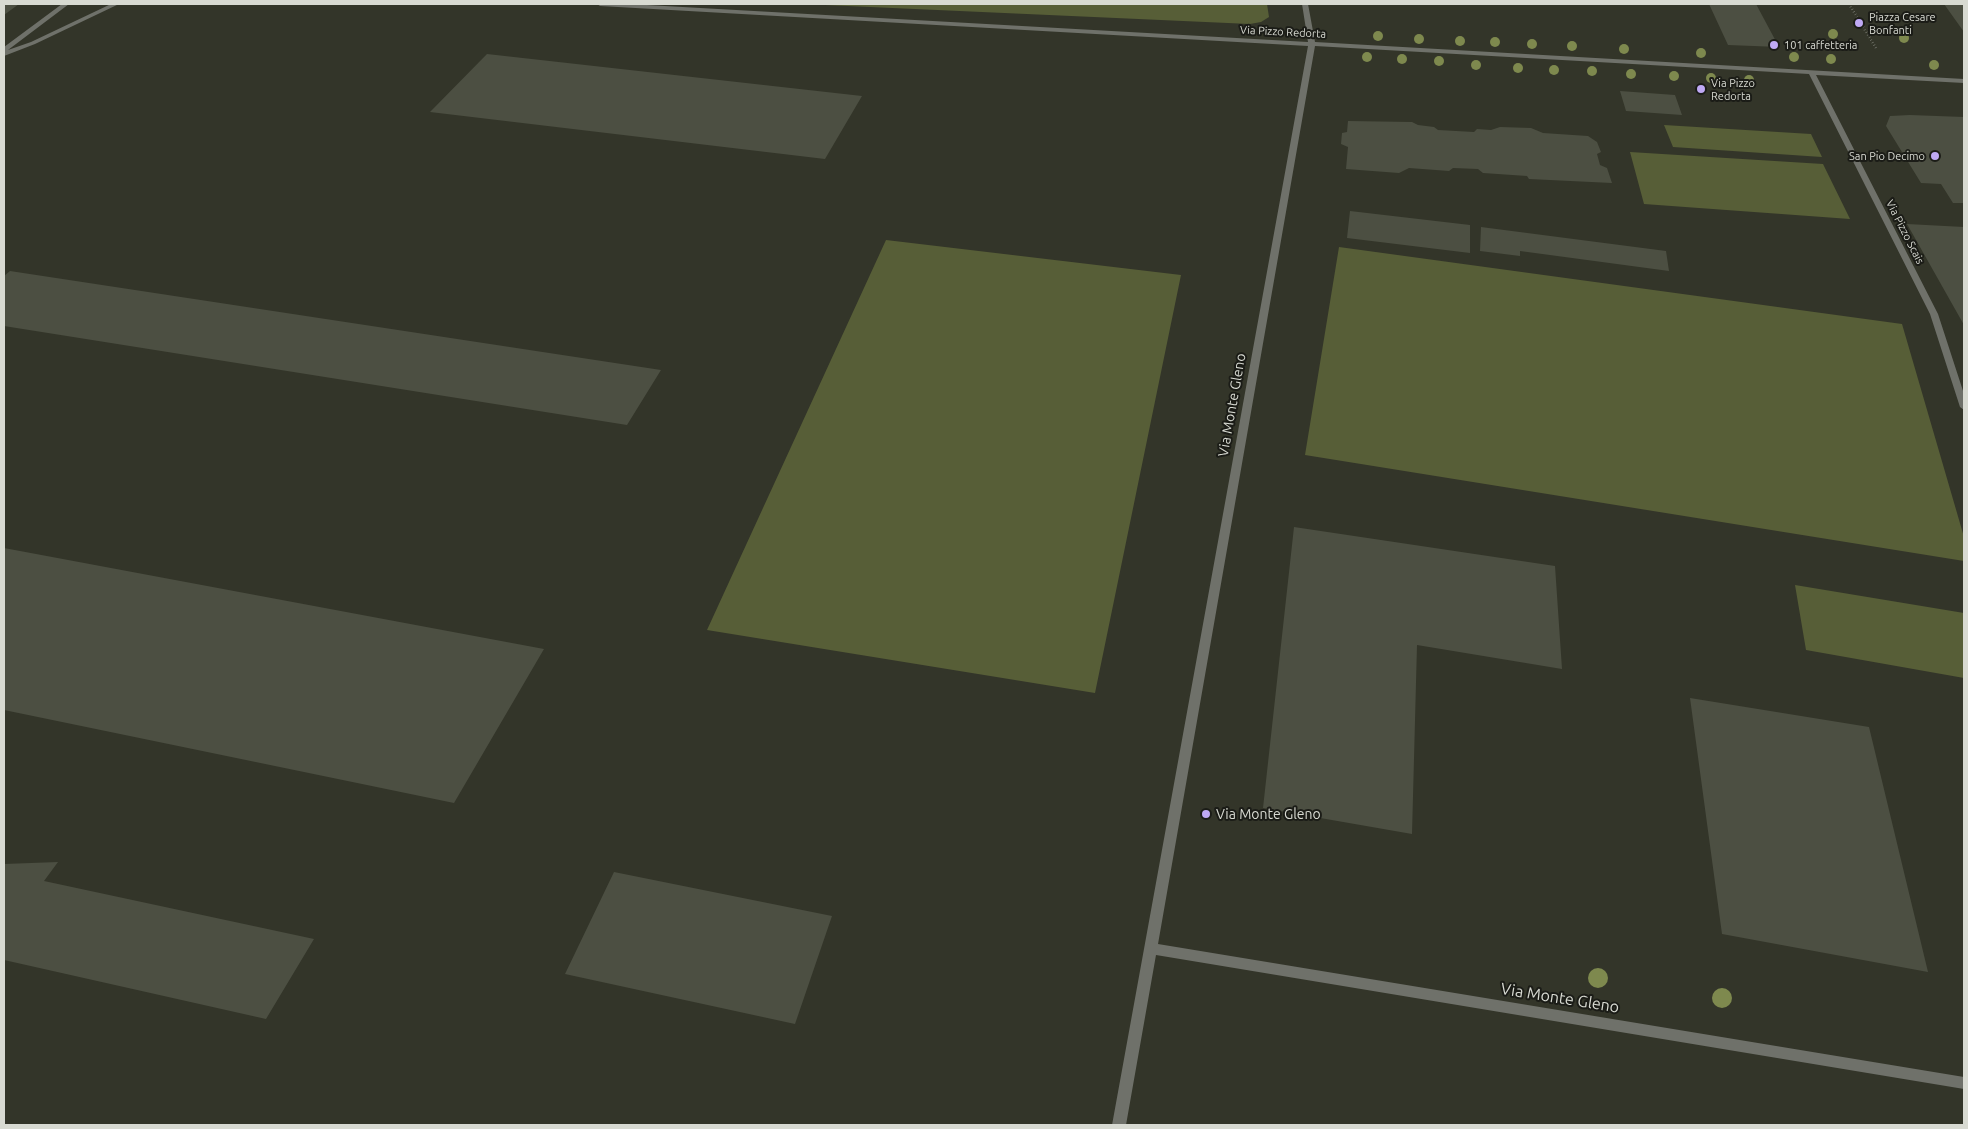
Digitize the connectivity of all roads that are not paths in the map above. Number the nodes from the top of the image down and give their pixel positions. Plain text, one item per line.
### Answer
1 (66, 4) edge
2 (116, 4) edge
3 (600, 4) edge
4 (728, 4) edge
5 (1305, 4) edge
6 (724, 11) junction
7 (1312, 44) junction
8 (4, 52) edge
9 (1812, 72) junction
10 (1964, 81) edge
11 (1964, 407) edge
12 (1150, 948) junction
13 (1964, 1083) edge
14 (1119, 1125) edge

1 - 8 street
2 - 8 street
3 - 6 street, Via Pizzo Redorta
4 - 6 street
5 - 7 street
6 - 7 street, Via Pizzo Redorta
7 - 9 street, Via Pizzo Redorta
7 - 12 street, Via Monte Gleno
9 - 10 street, Via Pizzo Redorta
9 - 11 street, Via Pizzo Scais
12 - 13 street, Via Monte Gleno
12 - 14 street, Via Monte Gleno

